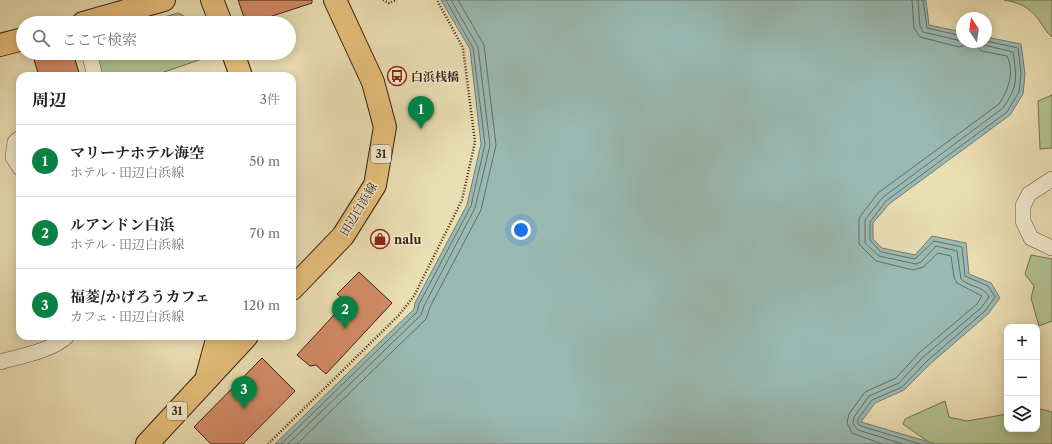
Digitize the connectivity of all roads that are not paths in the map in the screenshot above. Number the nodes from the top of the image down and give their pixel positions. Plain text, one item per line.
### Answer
1 (212, 0) edge
2 (335, 0) edge
3 (153, 2) edge
4 (106, 16) edge
5 (218, 16) edge
6 (90, 60) edge
7 (235, 60) edge
8 (94, 72) edge
9 (240, 72) edge
10 (16, 141) edge
11 (16, 161) edge
12 (1052, 179) edge
13 (1052, 248) edge
14 (296, 285) edge
15 (64, 340) edge
16 (217, 340) edge
17 (243, 340) edge
18 (0, 362) edge
19 (206, 379) junction
20 (147, 444) edge

1 - 5 main road
2 - 14 main road, 田辺白浜線 / 31
3 - 4 main road
6 - 8 street
7 - 9 main road
10 - 11 street
12 - 13 street
15 - 18 street
16 - 19 main road, 31
17 - 19 main road, 31
19 - 20 main road, 31

